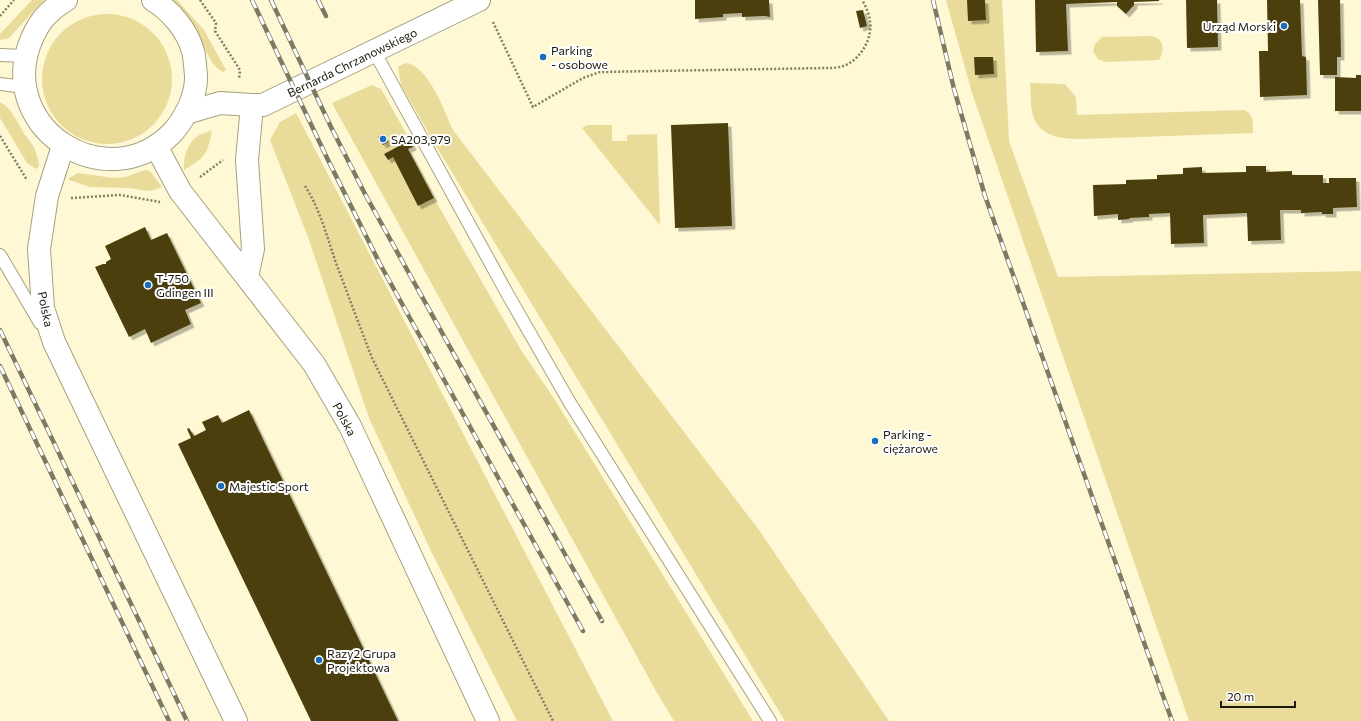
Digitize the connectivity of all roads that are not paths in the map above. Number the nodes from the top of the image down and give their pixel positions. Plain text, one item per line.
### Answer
1 (66, 0) edge
2 (153, 0) edge
3 (479, 0) edge
4 (374, 51) junction
5 (0, 55) edge
6 (25, 56) junction
7 (196, 77) junction
8 (0, 84) edge
9 (24, 87) junction
10 (220, 102) junction
11 (252, 106) junction
12 (186, 113) junction
13 (63, 146) junction
14 (156, 146) junction
15 (0, 255) edge
16 (247, 277) junction
17 (64, 364) junction
18 (236, 721) edge
19 (488, 721) edge
20 (770, 721) edge

1 - 6 main road
2 - 7 main road
3 - 4 main road, Bernarda Chrzanowskiego
4 - 11 main road, Bernarda Chrzanowskiego
4 - 20 lane
5 - 6 lane
6 - 9 main road
7 - 10 main road
7 - 12 main road
8 - 9 lane
9 - 13 main road
10 - 11 main road, Bernarda Chrzanowskiego
10 - 12 main road, Bernarda Chrzanowskiego
11 - 16 main road
12 - 14 main road
13 - 14 main road
13 - 17 main road, Polska
14 - 16 main road, Polska
15 - 17 lane
16 - 19 main road, Polska
17 - 18 main road, Polska

